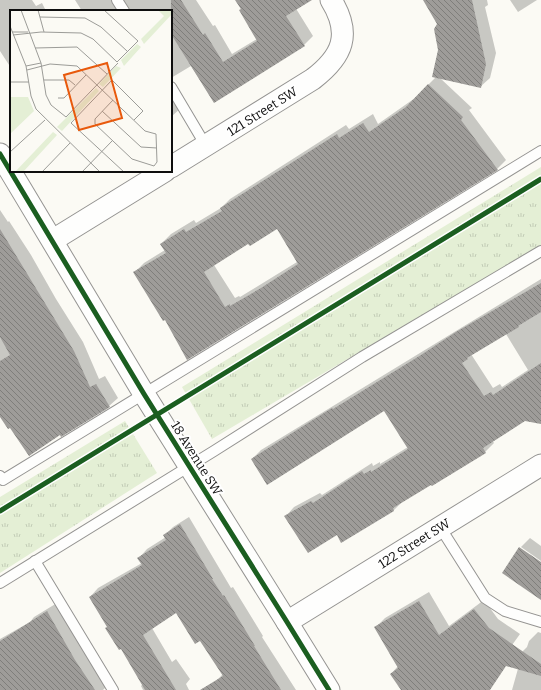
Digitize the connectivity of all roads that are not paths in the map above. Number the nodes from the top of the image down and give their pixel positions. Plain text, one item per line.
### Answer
1 (117, 0) edge
2 (331, 0) edge
3 (123, 10) edge
4 (172, 90) edge
5 (206, 146) junction
6 (541, 151) edge
7 (0, 154) edge
8 (172, 166) edge
9 (10, 170) edge
10 (11, 172) edge
11 (163, 172) edge
12 (53, 240) junction
13 (541, 251) edge
14 (144, 394) junction
15 (541, 465) edge
16 (190, 466) junction
17 (0, 476) edge
18 (440, 527) junction
19 (35, 561) junction
20 (0, 583) edge
21 (287, 622) junction
22 (541, 622) edge
23 (113, 690) edge
24 (329, 690) edge

1 - 3 lane
2 - 5 street, 121 Street SW
4 - 5 lane
5 - 8 street, 121 Street SW
6 - 14 lane
7 - 9 street, 18 Avenue SW
10 - 12 street, 18 Avenue SW
11 - 12 street
12 - 14 street, 18 Avenue SW
13 - 16 lane
14 - 16 street, 18 Avenue SW
14 - 17 lane
15 - 18 street, 122 Street SW
16 - 19 lane
16 - 21 street, 18 Avenue SW
18 - 21 street, 122 Street SW
18 - 22 lane
19 - 20 lane
19 - 23 lane
21 - 24 street, 18 Avenue SW

